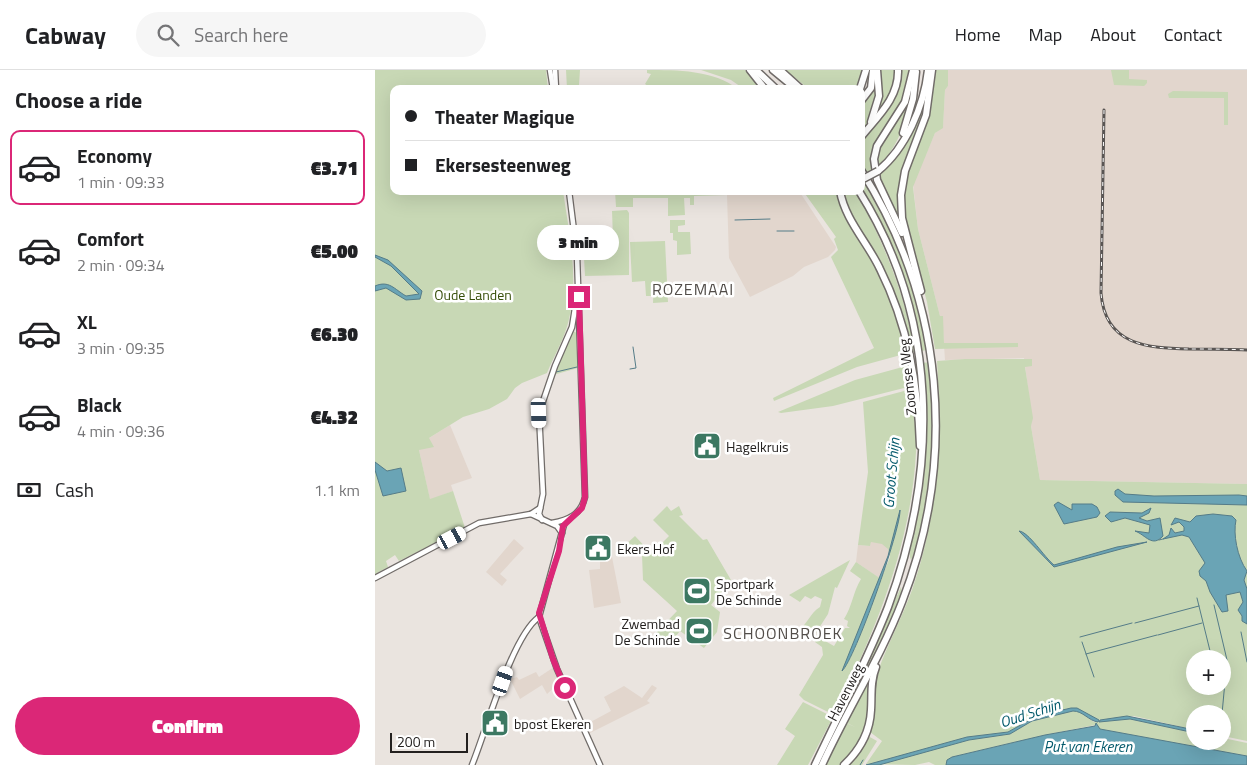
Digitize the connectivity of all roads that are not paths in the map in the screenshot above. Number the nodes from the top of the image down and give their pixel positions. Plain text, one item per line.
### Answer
1 (550, 70) edge
2 (555, 70) edge
3 (750, 70) edge
4 (756, 70) edge
5 (773, 70) edge
6 (780, 70) edge
7 (866, 70) edge
8 (873, 70) edge
9 (877, 70) edge
10 (898, 70) edge
11 (914, 70) edge
12 (928, 70) edge
13 (932, 70) edge
14 (554, 85) edge
15 (555, 85) edge
16 (762, 85) edge
17 (772, 85) edge
18 (795, 85) edge
19 (796, 85) edge
20 (862, 85) edge
21 (865, 96) edge
22 (865, 130) edge
23 (865, 132) edge
24 (886, 163) junction
25 (865, 177) edge
26 (865, 178) edge
27 (570, 195) edge
28 (841, 195) edge
29 (861, 195) edge
30 (913, 262) junction
31 (579, 297) junction
32 (931, 344) junction
33 (917, 500) junction
34 (540, 507) junction
35 (531, 514) junction
36 (542, 520) junction
37 (565, 521) junction
38 (552, 523) junction
39 (562, 533) junction
40 (375, 578) edge
41 (539, 617) junction
42 (890, 629) junction
43 (472, 765) edge
44 (600, 765) edge
45 (814, 765) edge
46 (822, 765) edge
47 (844, 765) edge

1 - 14 main road
2 - 15 main road
3 - 16 highway
4 - 17 highway
5 - 18 highway
6 - 19 highway
7 - 20 highway
8 - 21 highway
9 - 22 highway
10 - 23 highway
11 - 24 highway
11 - 30 highway
12 - 24 highway
13 - 30 highway
24 - 26 highway, bridge
25 - 32 highway, Zoomse Weg
27 - 31 main road
28 - 33 highway
29 - 33 highway, Zoomse Weg
30 - 32 highway
31 - 34 main road
31 - 37 main road
32 - 42 highway, Zoomse Weg
33 - 45 highway, Zoomse Weg
34 - 35 main road
34 - 36 main road
35 - 36 main road
35 - 40 main road
36 - 38 main road
37 - 38 main road
37 - 39 main road
38 - 39 main road
39 - 41 main road
41 - 43 main road
41 - 44 main road
42 - 46 highway, Havenweg
42 - 47 highway

